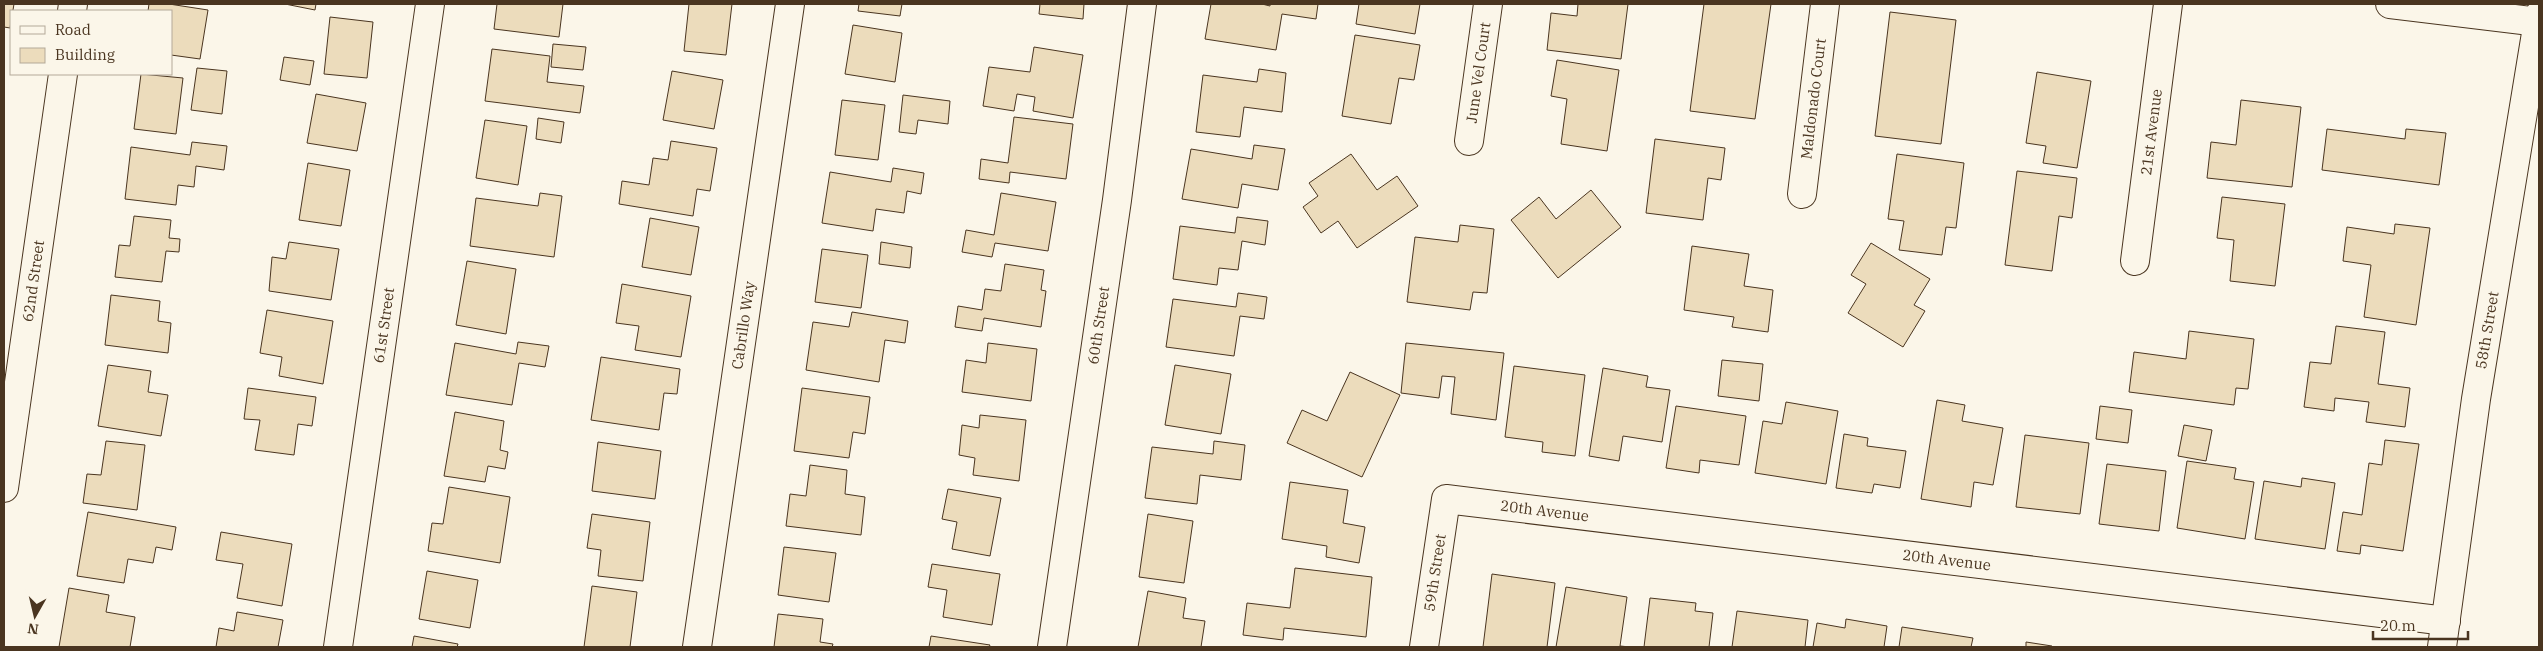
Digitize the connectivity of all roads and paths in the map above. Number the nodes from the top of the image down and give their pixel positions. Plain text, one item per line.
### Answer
1 (430, 4) edge
2 (790, 4) edge
3 (1142, 4) edge
4 (1488, 4) edge
5 (1825, 4) edge
6 (2168, 4) edge
7 (2390, 4) edge
8 (2539, 20) edge
9 (63, 75) edge
10 (1469, 141) dead end
11 (1802, 194) dead end
12 (2135, 261) dead end
13 (4, 488) edge
14 (1446, 499) joint
15 (2446, 620) junction
16 (338, 647) edge
17 (698, 647) edge
18 (1052, 647) edge
19 (1424, 647) edge
20 (2442, 647) edge

1 - 16 street, 61st Street
2 - 17 street, Cabrillo Way
3 - 18 street, 60th Street
4 - 10 street, June Vel Court
5 - 11 street, Maldonado Court
6 - 12 street, 21st Avenue
7 - 8 street
8 - 15 street, 58th Street
9 - 13 street, 62nd Street
14 - 15 street, 20th Avenue
14 - 19 street, 59th Street
15 - 20 street, 58th Street

